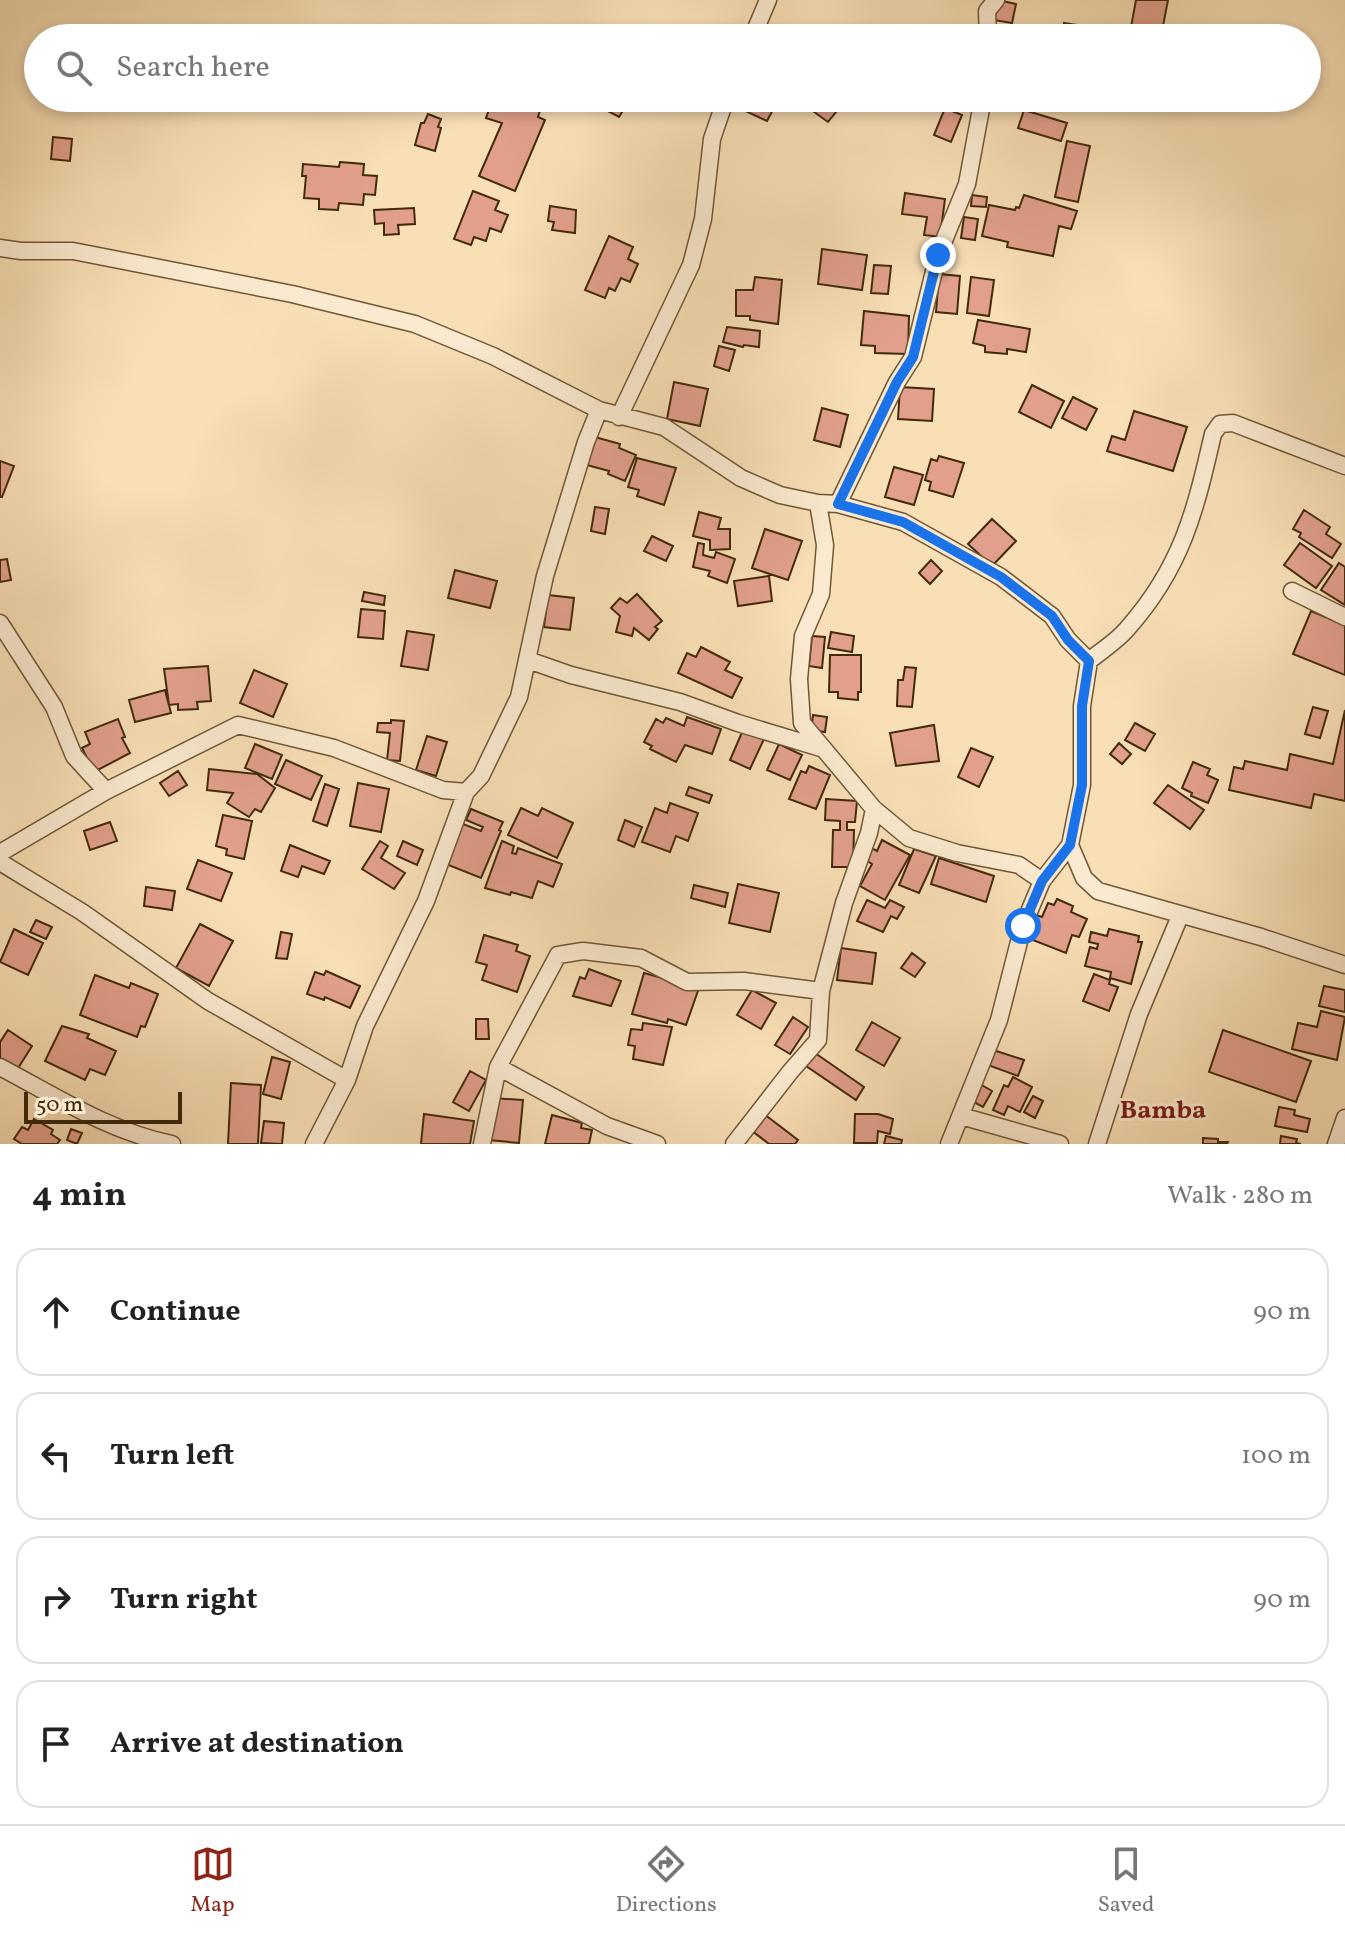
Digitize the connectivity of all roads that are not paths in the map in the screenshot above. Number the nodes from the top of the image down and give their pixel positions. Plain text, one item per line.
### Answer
1 (768, 0) edge
2 (996, 0) edge
3 (758, 24) edge
4 (987, 24) edge
5 (721, 112) edge
6 (980, 112) edge
7 (0, 248) edge
8 (599, 410) junction
9 (619, 417) junction
10 (1345, 466) edge
11 (818, 503) junction
12 (838, 504) junction
13 (1292, 591) dead end
14 (1345, 617) edge
15 (0, 623) edge
16 (528, 660) junction
17 (1089, 661) junction
18 (826, 750) junction
19 (106, 791) junction
20 (466, 792) junction
21 (874, 809) junction
22 (1070, 845) junction
23 (0, 853) edge
24 (0, 862) edge
25 (1042, 881) junction
26 (1180, 916) junction
27 (1345, 965) edge
28 (821, 991) junction
29 (0, 1067) edge
30 (498, 1067) junction
31 (347, 1080) junction
32 (961, 1116) junction
33 (1345, 1118) edge
34 (172, 1144) edge
35 (314, 1144) edge
36 (482, 1144) edge
37 (657, 1144) edge
38 (734, 1144) edge
39 (949, 1144) edge
40 (1060, 1144) edge
41 (1097, 1144) edge
42 (1338, 1144) edge

1 - 3 street
2 - 4 street
5 - 9 street
6 - 12 street
7 - 8 street
8 - 9 street
8 - 16 street
9 - 11 street
10 - 17 street
11 - 12 street
11 - 18 street
12 - 17 street
13 - 14 street
15 - 19 street
16 - 18 street
16 - 20 street
17 - 22 street
18 - 21 street
19 - 20 street
19 - 23 street
20 - 31 street
21 - 25 street
21 - 28 street
22 - 25 street
22 - 26 street
24 - 31 street
25 - 32 street
26 - 27 street
26 - 41 street
28 - 30 street
28 - 38 street
29 - 34 street
30 - 36 street
30 - 37 street
31 - 35 street
32 - 39 street
32 - 40 street
33 - 42 street

